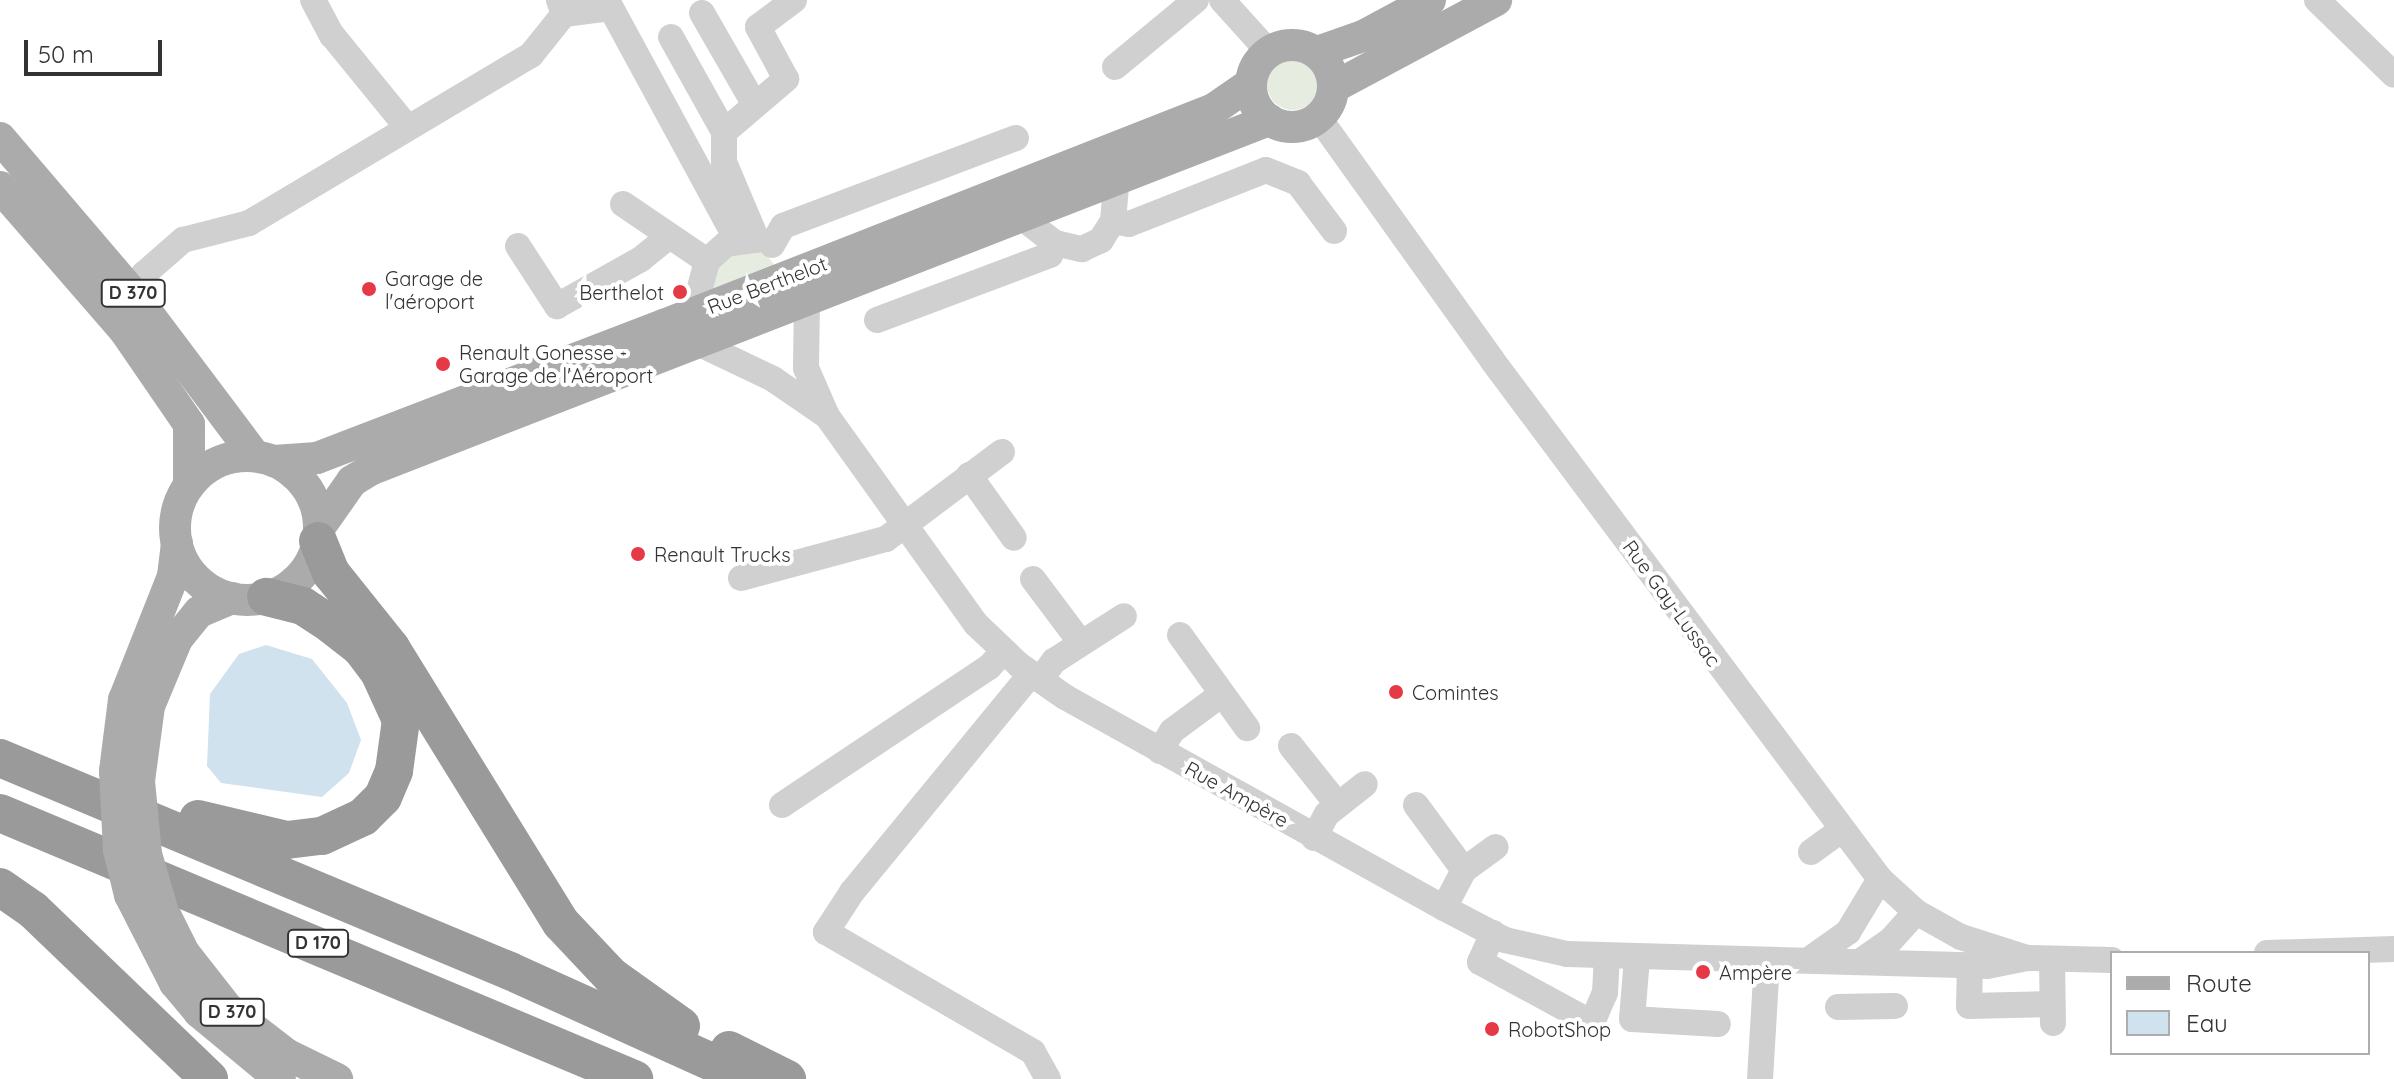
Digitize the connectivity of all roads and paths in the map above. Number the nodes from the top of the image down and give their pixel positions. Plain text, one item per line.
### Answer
1 (313, 0) edge
2 (794, 0) edge
3 (1222, 0) edge
4 (1430, 0) edge
5 (1496, 0) edge
6 (2317, 0) edge
7 (618, 4) edge
8 (1181, 5) edge
9 (562, 7) edge
10 (702, 13) dead end
11 (671, 37) dead end
12 (1268, 51) junction
13 (1317, 52) junction
14 (1115, 67) dead end
15 (2394, 75) edge
16 (1250, 84) junction
17 (1334, 87) junction
18 (755, 105) junction
19 (1319, 118) junction
20 (1269, 120) junction
21 (407, 127) junction
22 (724, 132) junction
23 (0, 138) edge
24 (1016, 138) dead end
25 (1116, 183) junction
26 (0, 187) edge
27 (623, 204) dead end
28 (1024, 219) junction
29 (1113, 221) junction
30 (1334, 231) dead end
31 (669, 236) junction
32 (755, 242) junction
33 (1055, 243) junction
34 (518, 246) dead end
35 (707, 261) junction
36 (802, 288) junction
37 (134, 295) junction
38 (703, 310) junction
39 (877, 320) dead end
40 (700, 344) junction
41 (827, 416) junction
42 (1002, 452) dead end
43 (264, 459) junction
44 (969, 475) junction
45 (189, 485) junction
46 (905, 526) junction
47 (318, 534) junction
48 (1014, 538) dead end
49 (177, 543) junction
50 (741, 578) dead end
51 (1033, 579) dead end
52 (249, 597) junction
53 (1124, 616) dead end
54 (1180, 635) dead end
55 (1081, 643) junction
56 (1004, 651) junction
57 (1036, 677) junction
58 (1222, 694) junction
59 (1247, 728) dead end
60 (1291, 746) dead end
61 (1160, 751) junction
62 (0, 758) edge
63 (127, 776) junction
64 (1365, 784) dead end
65 (82, 792) junction
66 (782, 805) dead end
67 (1338, 805) junction
68 (1416, 805) dead end
69 (0, 813) edge
70 (1840, 831) junction
71 (1314, 838) junction
72 (1496, 847) dead end
73 (1811, 852) dead end
74 (1464, 870) junction
75 (1880, 879) junction
76 (0, 887) edge
77 (1444, 908) junction
78 (1916, 912) junction
79 (1493, 933) junction
80 (2394, 949) edge
81 (2330, 951) edge
82 (1607, 956) junction
83 (1637, 958) junction
84 (1810, 959) junction
85 (2040, 959) junction
86 (2110, 960) edge
87 (1767, 961) junction
88 (1861, 961) junction
89 (1895, 963) junction
90 (1970, 965) junction
91 (1838, 1007) dead end
92 (1718, 1024) dead end
93 (209, 1079) edge
94 (280, 1079) edge
95 (337, 1079) edge
96 (634, 1079) edge
97 (749, 1079) edge
98 (787, 1079) edge
99 (1048, 1079) edge
100 (1760, 1079) edge

1 - 21 street
2 - 18 street
3 - 12 street
4 - 13 main road
5 - 17 main road
6 - 15 street
7 - 9 street
7 - 32 street
8 - 14 street
9 - 21 street
10 - 18 street
11 - 22 street
12 - 13 main road
12 - 16 main road
13 - 17 main road
16 - 20 main road
16 - 36 main road, Rue Berthelot
17 - 19 main road
18 - 22 street
19 - 20 main road
19 - 70 street, Rue Gay-Lussac
20 - 25 main road, Rue Berthelot
21 - 37 street
22 - 32 street
23 - 37 main road, D 370
24 - 32 street
25 - 28 main road, Rue Berthelot
25 - 29 street
26 - 45 main road, D 370
27 - 31 street
28 - 33 street
28 - 36 main road, Rue Berthelot
29 - 30 street
29 - 33 street
31 - 34 street
31 - 35 street
32 - 35 street
32 - 36 street
33 - 39 street
35 - 38 street
36 - 38 main road, Rue Berthelot
36 - 40 main road, Rue Berthelot
36 - 41 street, Rue Ampère
37 - 43 main road, D 370
38 - 43 main road, Rue Berthelot
40 - 41 street, Rue Ampère
40 - 47 main road, Rue Berthelot
41 - 46 street, Rue Ampère
42 - 44 street
43 - 45 main road
43 - 47 main road
44 - 46 street
44 - 48 street
45 - 49 main road
46 - 50 street
46 - 56 street, Rue Ampère
47 - 52 main road
47 - 98 highway
49 - 52 main road
49 - 63 main road, D 370
51 - 55 street
52 - 63 main road, D 370
52 - 65 highway
53 - 55 street
54 - 58 street
55 - 57 street
56 - 57 street, Rue Ampère
56 - 66 street
57 - 61 street, Rue Ampère
57 - 99 street
58 - 59 street
58 - 61 street
60 - 67 street
61 - 71 street, Rue Ampère
62 - 65 highway, D 170
63 - 94 main road, D 370, bridge
63 - 95 main road, D 370, bridge
64 - 67 street
65 - 97 highway, D 170
67 - 71 street
68 - 74 street
69 - 96 highway, D 170
70 - 73 street
70 - 75 street, Rue Gay-Lussac
71 - 77 street, Rue Ampère
72 - 74 street
74 - 77 street
75 - 78 street, Rue Gay-Lussac
75 - 84 street
76 - 93 highway
77 - 79 street, Rue Ampère
78 - 85 street, Rue Gay-Lussac
78 - 88 street
79 - 82 street, Rue Ampère
79 - 82 street
80 - 81 street
82 - 83 street, Rue Ampère
83 - 87 street, Rue Ampère
83 - 92 street
84 - 87 street, Rue Ampère
84 - 88 street, Rue Ampère
85 - 86 street, Rue Gay-Lussac
85 - 90 street, Rue Ampère
85 - 90 street
87 - 100 street
88 - 89 street, Rue Ampère
89 - 90 street, Rue Ampère
89 - 91 street

